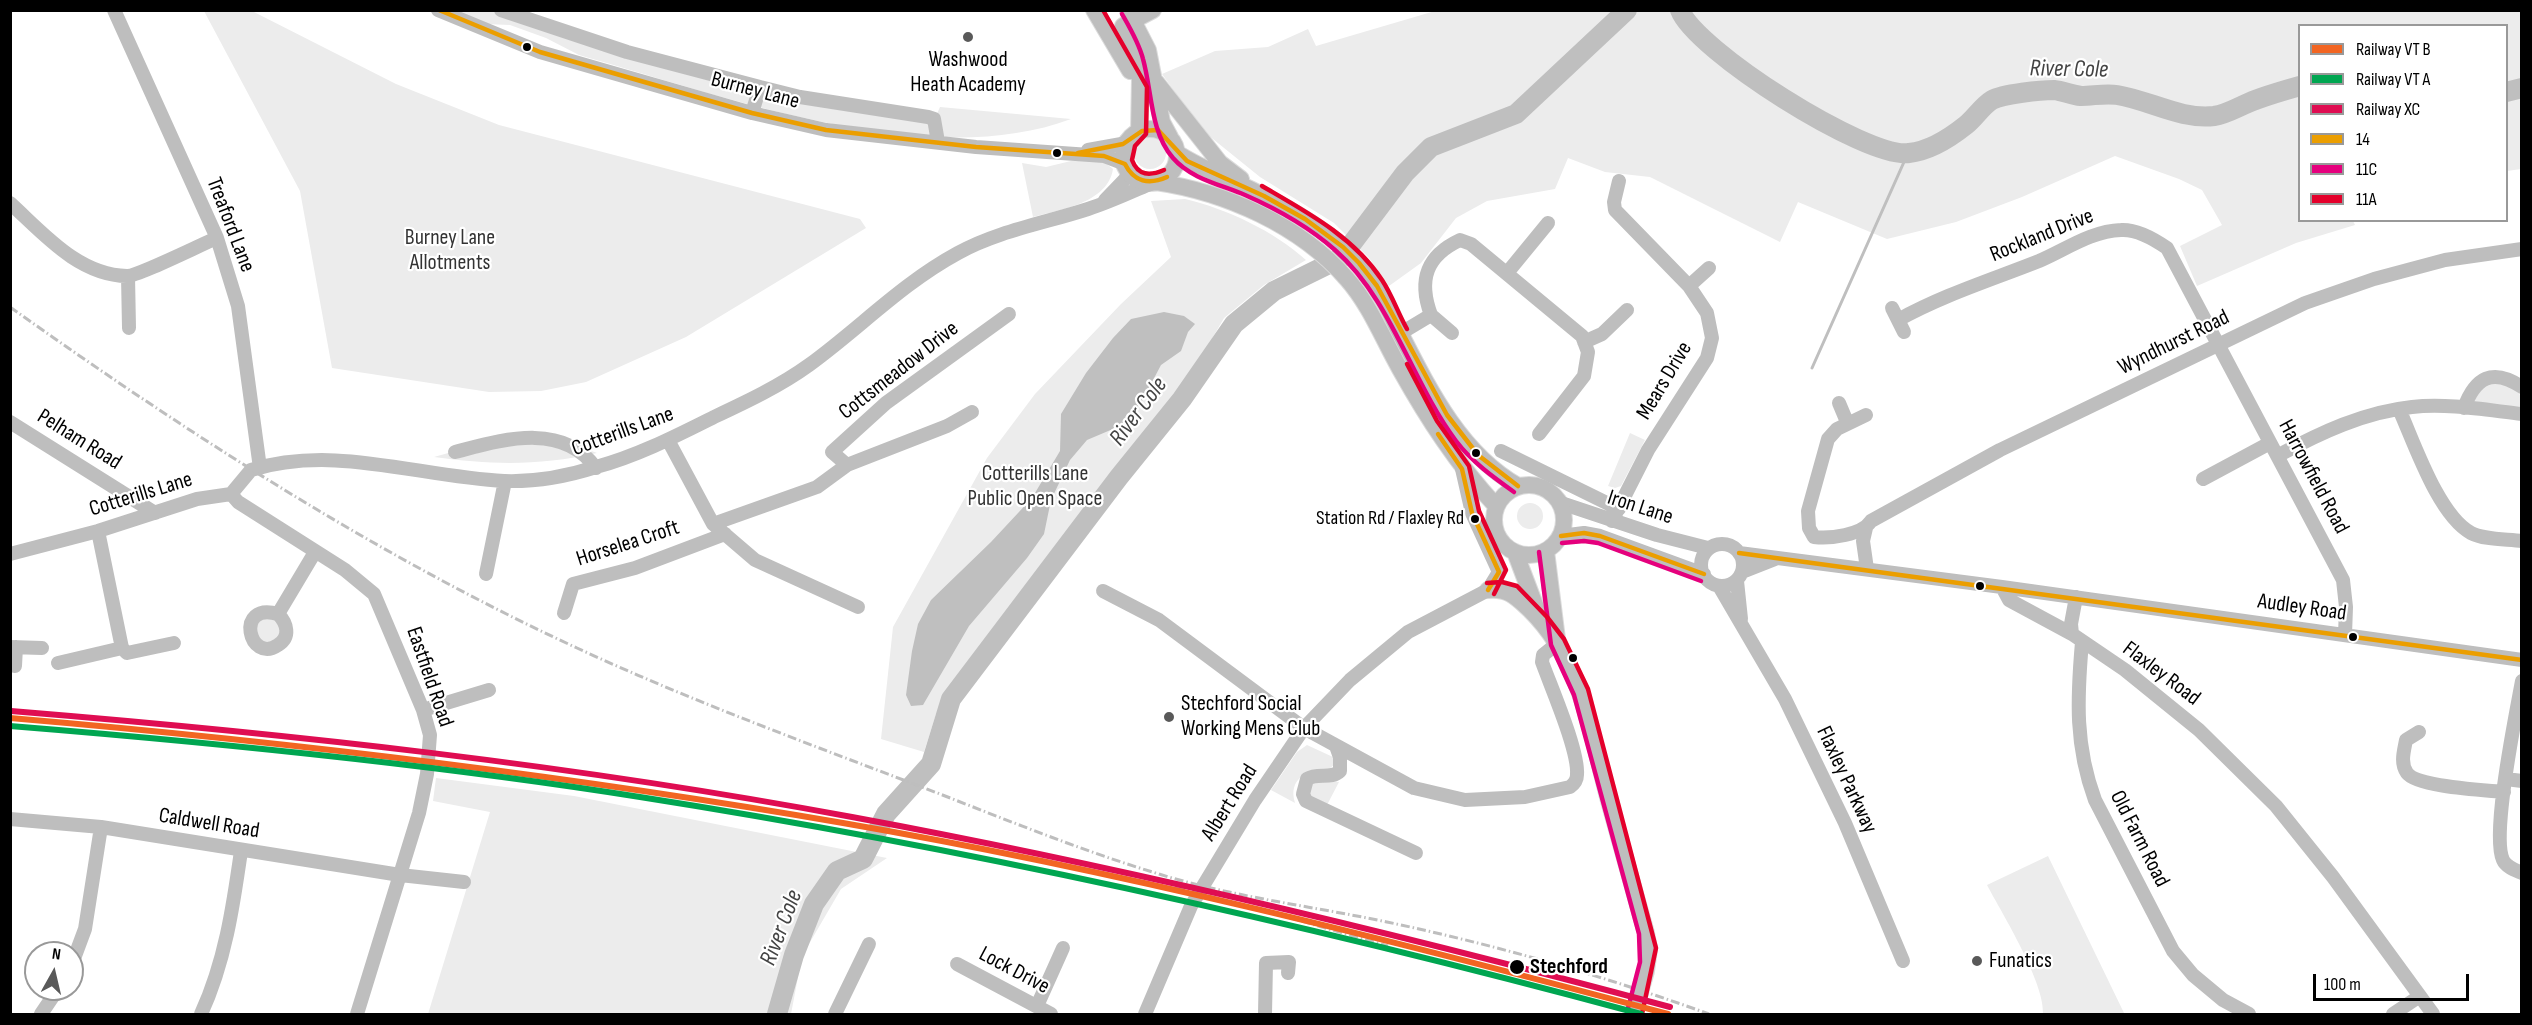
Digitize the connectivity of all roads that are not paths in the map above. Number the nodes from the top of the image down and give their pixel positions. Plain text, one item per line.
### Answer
1 (114, 10) edge
2 (438, 10) edge
3 (501, 10) edge
4 (1094, 10) edge
5 (1153, 10) edge
6 (1131, 15) edge
7 (627, 52) junction
8 (622, 76) junction
9 (1156, 82) junction
10 (760, 87) junction
11 (1140, 90) junction
12 (752, 113) junction
13 (1133, 137) junction
14 (938, 142) junction
15 (1173, 145) junction
16 (1075, 153) junction
17 (1127, 169) junction
18 (1619, 181) dead end
19 (1154, 183) junction
20 (1258, 192) junction
21 (10, 203) edge
22 (1101, 204) junction
23 (1548, 223) dead end
24 (217, 238) junction
25 (2522, 249) edge
26 (1709, 268) dead end
27 (1507, 273) junction
28 (128, 276) junction
29 (1689, 286) junction
30 (1627, 310) dead end
31 (1009, 314) dead end
32 (1431, 315) junction
33 (1898, 320) dead end
34 (129, 328) dead end
35 (1401, 333) junction
36 (1452, 333) dead end
37 (1584, 342) junction
38 (2220, 345) junction
39 (2522, 387) edge
40 (1839, 403) dead end
41 (2464, 408) junction
42 (2399, 409) junction
43 (972, 412) dead end
44 (2522, 414) edge
45 (1866, 415) dead end
46 (10, 422) edge
47 (1847, 422) junction
48 (1539, 434) dead end
49 (668, 440) junction
50 (2270, 443) junction
51 (1502, 451) dead end
52 (455, 452) dead end
53 (2279, 455) junction
54 (847, 465) junction
55 (260, 468) junction
56 (596, 468) junction
57 (1462, 474) junction
58 (2203, 479) dead end
59 (505, 481) junction
60 (1518, 486) junction
61 (231, 494) junction
62 (1561, 503) junction
63 (1496, 506) junction
64 (155, 513) junction
65 (1615, 515) junction
66 (713, 524) junction
67 (1866, 528) junction
68 (98, 531) junction
69 (725, 534) junction
70 (1561, 536) junction
71 (2522, 541) edge
72 (1708, 548) junction
73 (1546, 551) junction
74 (315, 552) junction
75 (1515, 552) junction
76 (1739, 553) junction
77 (10, 554) edge
78 (1777, 558) junction
79 (1867, 569) junction
80 (486, 574) dead end
81 (1704, 574) junction
82 (1739, 577) junction
83 (1719, 586) junction
84 (2002, 587) junction
85 (1488, 590) junction
86 (1102, 591) dead end
87 (2076, 597) junction
88 (858, 607) dead end
89 (564, 613) dead end
90 (278, 614) dead end
91 (1741, 621) junction
92 (1542, 622) junction
93 (2345, 635) junction
94 (2077, 638) junction
95 (174, 643) dead end
96 (1558, 643) junction
97 (13, 647) edge
98 (42, 648) dead end
99 (122, 648) junction
100 (2522, 660) edge
101 (58, 663) dead end
102 (15, 666) dead end
103 (2522, 681) edge
104 (489, 690) dead end
105 (423, 710) junction
106 (1304, 728) junction
107 (2418, 732) dead end
108 (1336, 746) junction
109 (2522, 781) edge
110 (2505, 785) junction
111 (10, 819) edge
112 (101, 827) junction
113 (241, 850) junction
114 (1416, 853) dead end
115 (2522, 873) edge
116 (400, 875) junction
117 (464, 882) dead end
118 (80, 941) edge
119 (869, 944) dead end
120 (1063, 948) dead end
121 (1903, 961) dead end
122 (957, 964) dead end
123 (1288, 973) dead end
124 (2420, 996) junction
125 (50, 1001) edge
126 (1036, 1006) junction
127 (41, 1014) edge
128 (201, 1014) edge
129 (357, 1014) edge
130 (835, 1014) edge
131 (1052, 1014) edge
132 (1145, 1014) edge
133 (1265, 1014) edge
134 (1635, 1014) edge
135 (2249, 1014) edge
136 (2393, 1014) edge
137 (2433, 1014) edge

1 - 24 street, Treaford Lane
2 - 8 street, Burney Lane
3 - 7 street
4 - 11 main road
5 - 6 main road
6 - 9 main road
6 - 11 main road
7 - 8 street
7 - 10 street
8 - 12 street, Burney Lane
9 - 15 main road
9 - 20 main road
10 - 12 street
10 - 14 street
11 - 13 main road
12 - 14 street, Burney Lane
13 - 15 main road
13 - 16 street, Burney Lane
13 - 17 main road
14 - 16 street, Burney Lane
15 - 19 main road
15 - 20 main road
16 - 17 street, Burney Lane
17 - 19 main road
17 - 22 street, Cotterills Lane
18 - 29 street, Mears Drive
19 - 22 street, Cotterills Lane
19 - 57 main road
20 - 35 main road
21 - 28 street
22 - 49 street, Cotterills Lane
23 - 27 street
24 - 28 street
24 - 55 street, Treaford Lane
25 - 38 street, Wyndhurst Road
26 - 29 street
27 - 32 street
27 - 37 street
28 - 34 street
29 - 65 street, Mears Drive
30 - 37 street
31 - 54 street, Cottsmeadow Drive
32 - 35 street
32 - 36 street
33 - 38 street, Rockland Drive
35 - 60 main road
37 - 48 street
38 - 50 street, Harrowfield Road
38 - 67 street, Wyndhurst Road
39 - 41 street
40 - 47 street
41 - 42 street
41 - 44 street
42 - 53 street
42 - 71 street
43 - 54 street
45 - 47 street
46 - 64 street, Pelham Road
47 - 67 street, Wyndhurst Road
49 - 56 street, Cotterills Lane
49 - 66 street
50 - 53 street, Harrowfield Road
50 - 58 street
51 - 65 street
52 - 56 street
53 - 93 street, Harrowfield Road
54 - 66 street
55 - 59 street, Cotterills Lane
55 - 61 street
56 - 59 street, Cotterills Lane
57 - 63 main road
57 - 85 street
59 - 80 street
60 - 62 main road
60 - 63 main road
61 - 64 street, Cotterills Lane
61 - 74 street, Eastfield Road
62 - 65 street, Iron Lane
62 - 70 main road
63 - 75 main road
64 - 68 street, Cotterills Lane
65 - 72 street, Iron Lane
66 - 69 street
67 - 79 street
68 - 77 street, Cotterills Lane
68 - 99 street
69 - 88 street
69 - 89 street, Horselea Croft
70 - 73 main road
70 - 81 street, Iron Lane
72 - 76 street
72 - 81 street
73 - 75 main road
73 - 96 main road
74 - 90 street
74 - 105 street, Eastfield Road
75 - 92 main road
76 - 78 street
76 - 82 street
78 - 79 street
78 - 82 street
79 - 84 street
81 - 83 street
82 - 83 street
82 - 91 street, Flaxley Parkway
83 - 91 street, Flaxley Parkway
84 - 87 street
84 - 94 street, Flaxley Road
85 - 92 main road
85 - 106 street, Albert Road
86 - 106 street
87 - 93 street, Audley Road
87 - 94 street
91 - 121 street, Flaxley Parkway
92 - 96 main road
93 - 100 street, Audley Road
94 - 124 street, Flaxley Road
94 - 135 street, Old Farm Road
95 - 99 street
96 - 108 street
96 - 134 main road, bridge
97 - 98 street
97 - 102 street
99 - 101 street
103 - 110 street
104 - 105 street
105 - 116 street, Eastfield Road
106 - 108 street
106 - 132 street, Albert Road
107 - 110 street
108 - 114 street
109 - 110 street
110 - 115 street
111 - 112 street, Caldwell Road
112 - 113 street, Caldwell Road
112 - 118 street
113 - 116 street, Caldwell Road
113 - 128 street
116 - 117 street, Caldwell Road
116 - 129 street, Eastfield Road
119 - 130 street
120 - 126 street
122 - 126 street, Lock Drive
123 - 133 street
124 - 136 street
124 - 137 street, Flaxley Road
125 - 127 street
126 - 131 street, Lock Drive

